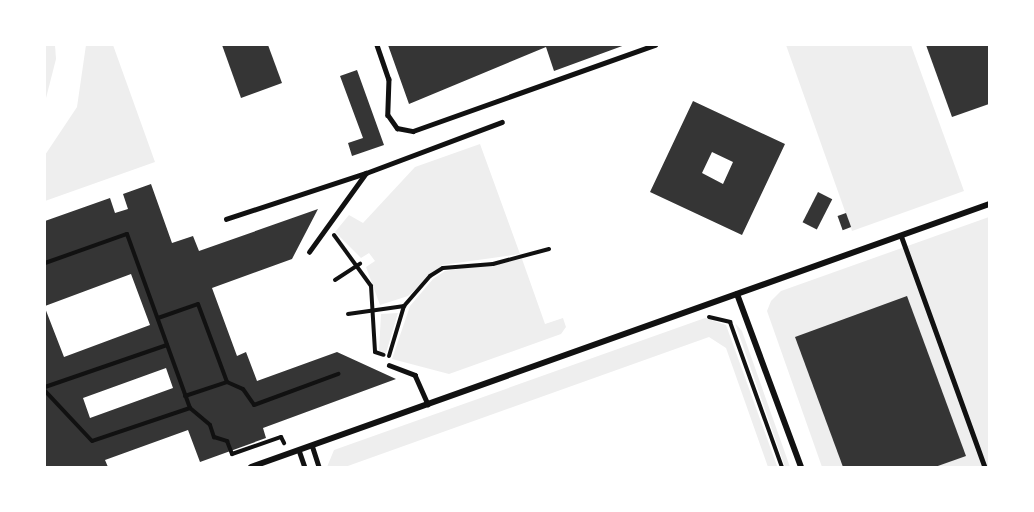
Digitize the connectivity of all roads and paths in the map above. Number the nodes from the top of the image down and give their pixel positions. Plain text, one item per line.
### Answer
1 (377, 45) edge
2 (655, 45) edge
3 (502, 122) dead end
4 (366, 173) junction
5 (989, 204) edge
6 (226, 219) dead end
7 (326, 228) junction
8 (901, 236) junction
9 (549, 249) dead end
10 (309, 252) dead end
11 (45, 263) edge
12 (360, 264) junction
13 (335, 280) dead end
14 (737, 294) junction
15 (705, 305) junction
16 (404, 306) junction
17 (377, 310) junction
18 (348, 314) dead end
19 (158, 318) junction
20 (167, 345) junction
21 (388, 356) junction
22 (389, 364) joint
23 (338, 374) dead end
24 (227, 382) junction
25 (45, 389) edge
26 (185, 396) junction
27 (428, 404) junction
28 (190, 408) junction
29 (312, 445) junction
30 (299, 450) junction
31 (288, 454) junction
32 (251, 467) edge
33 (305, 467) edge
34 (319, 467) edge
35 (782, 467) edge
36 (801, 467) edge
37 (985, 467) edge

1 - 2 lane
3 - 4 lane
4 - 6 lane
4 - 7 lane
5 - 8 street
7 - 10 lane
7 - 12 path
8 - 14 street
8 - 37 lane
9 - 16 path
11 - 19 path
12 - 13 path
12 - 17 path
14 - 15 street
14 - 36 street
15 - 27 street
15 - 35 path
16 - 17 path
16 - 21 path
17 - 18 path
17 - 21 path
19 - 20 path
19 - 24 path
20 - 25 path
20 - 26 path
21 - 22 path
22 - 27 lane
23 - 24 path
24 - 26 path
25 - 28 path
26 - 28 path
27 - 29 street
28 - 31 path
29 - 30 street
29 - 34 lane
30 - 31 street
30 - 33 lane
31 - 32 street

